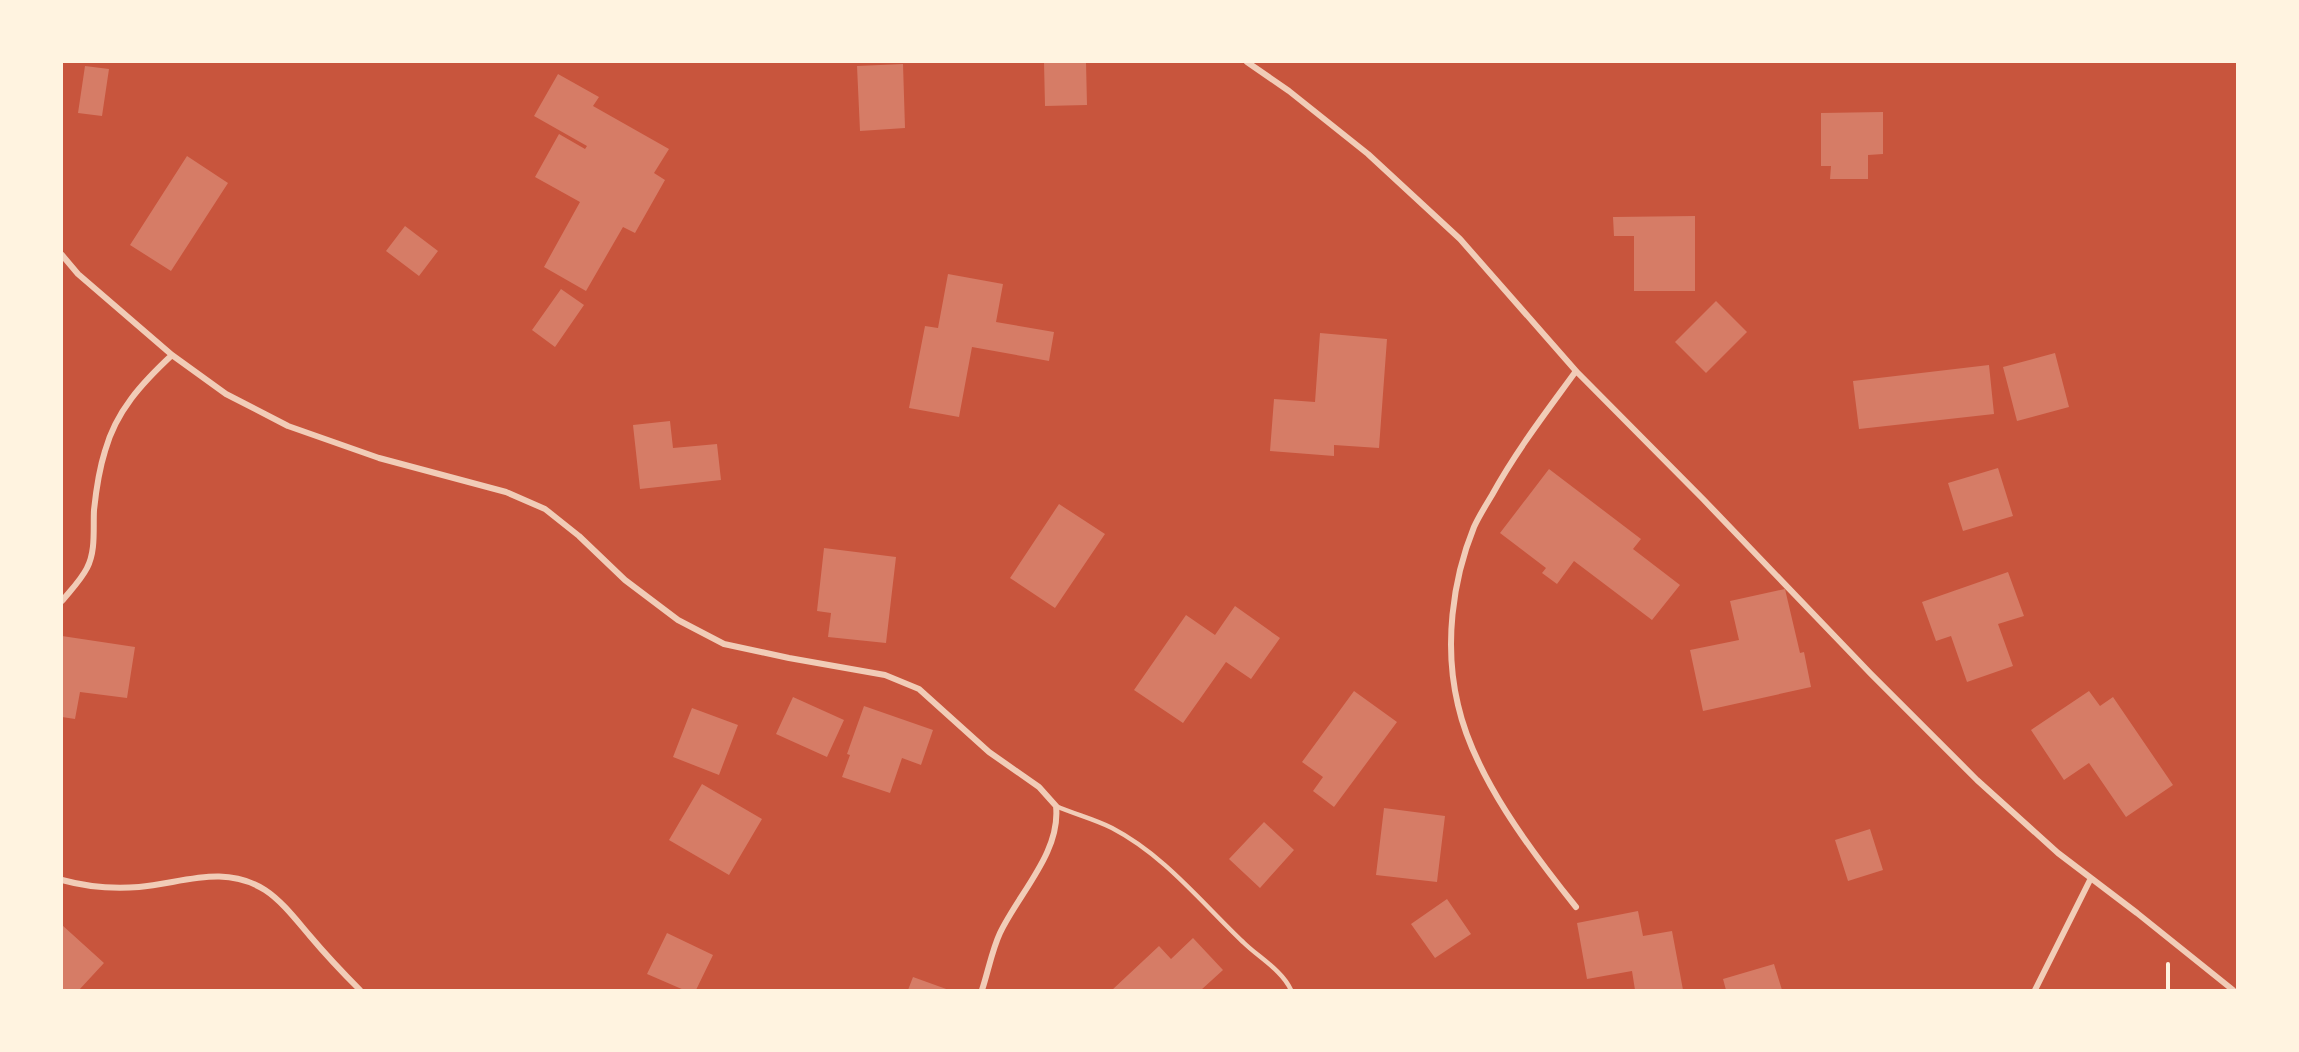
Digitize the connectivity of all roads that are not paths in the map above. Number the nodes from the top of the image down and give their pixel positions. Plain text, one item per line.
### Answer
1 (1247, 62) edge
2 (62, 255) edge
3 (172, 355) junction
4 (1576, 371) junction
5 (62, 601) edge
6 (1056, 806) junction
7 (2091, 878) junction
8 (62, 880) edge
9 (1576, 907) dead end
10 (360, 990) edge
11 (982, 990) edge
12 (1291, 990) edge
13 (2036, 990) edge
14 (2233, 990) edge

1 - 4 street
2 - 3 street
3 - 5 street
3 - 6 street
4 - 7 street
4 - 9 street
6 - 11 street
6 - 12 lane
7 - 13 street
7 - 14 street
8 - 10 street

